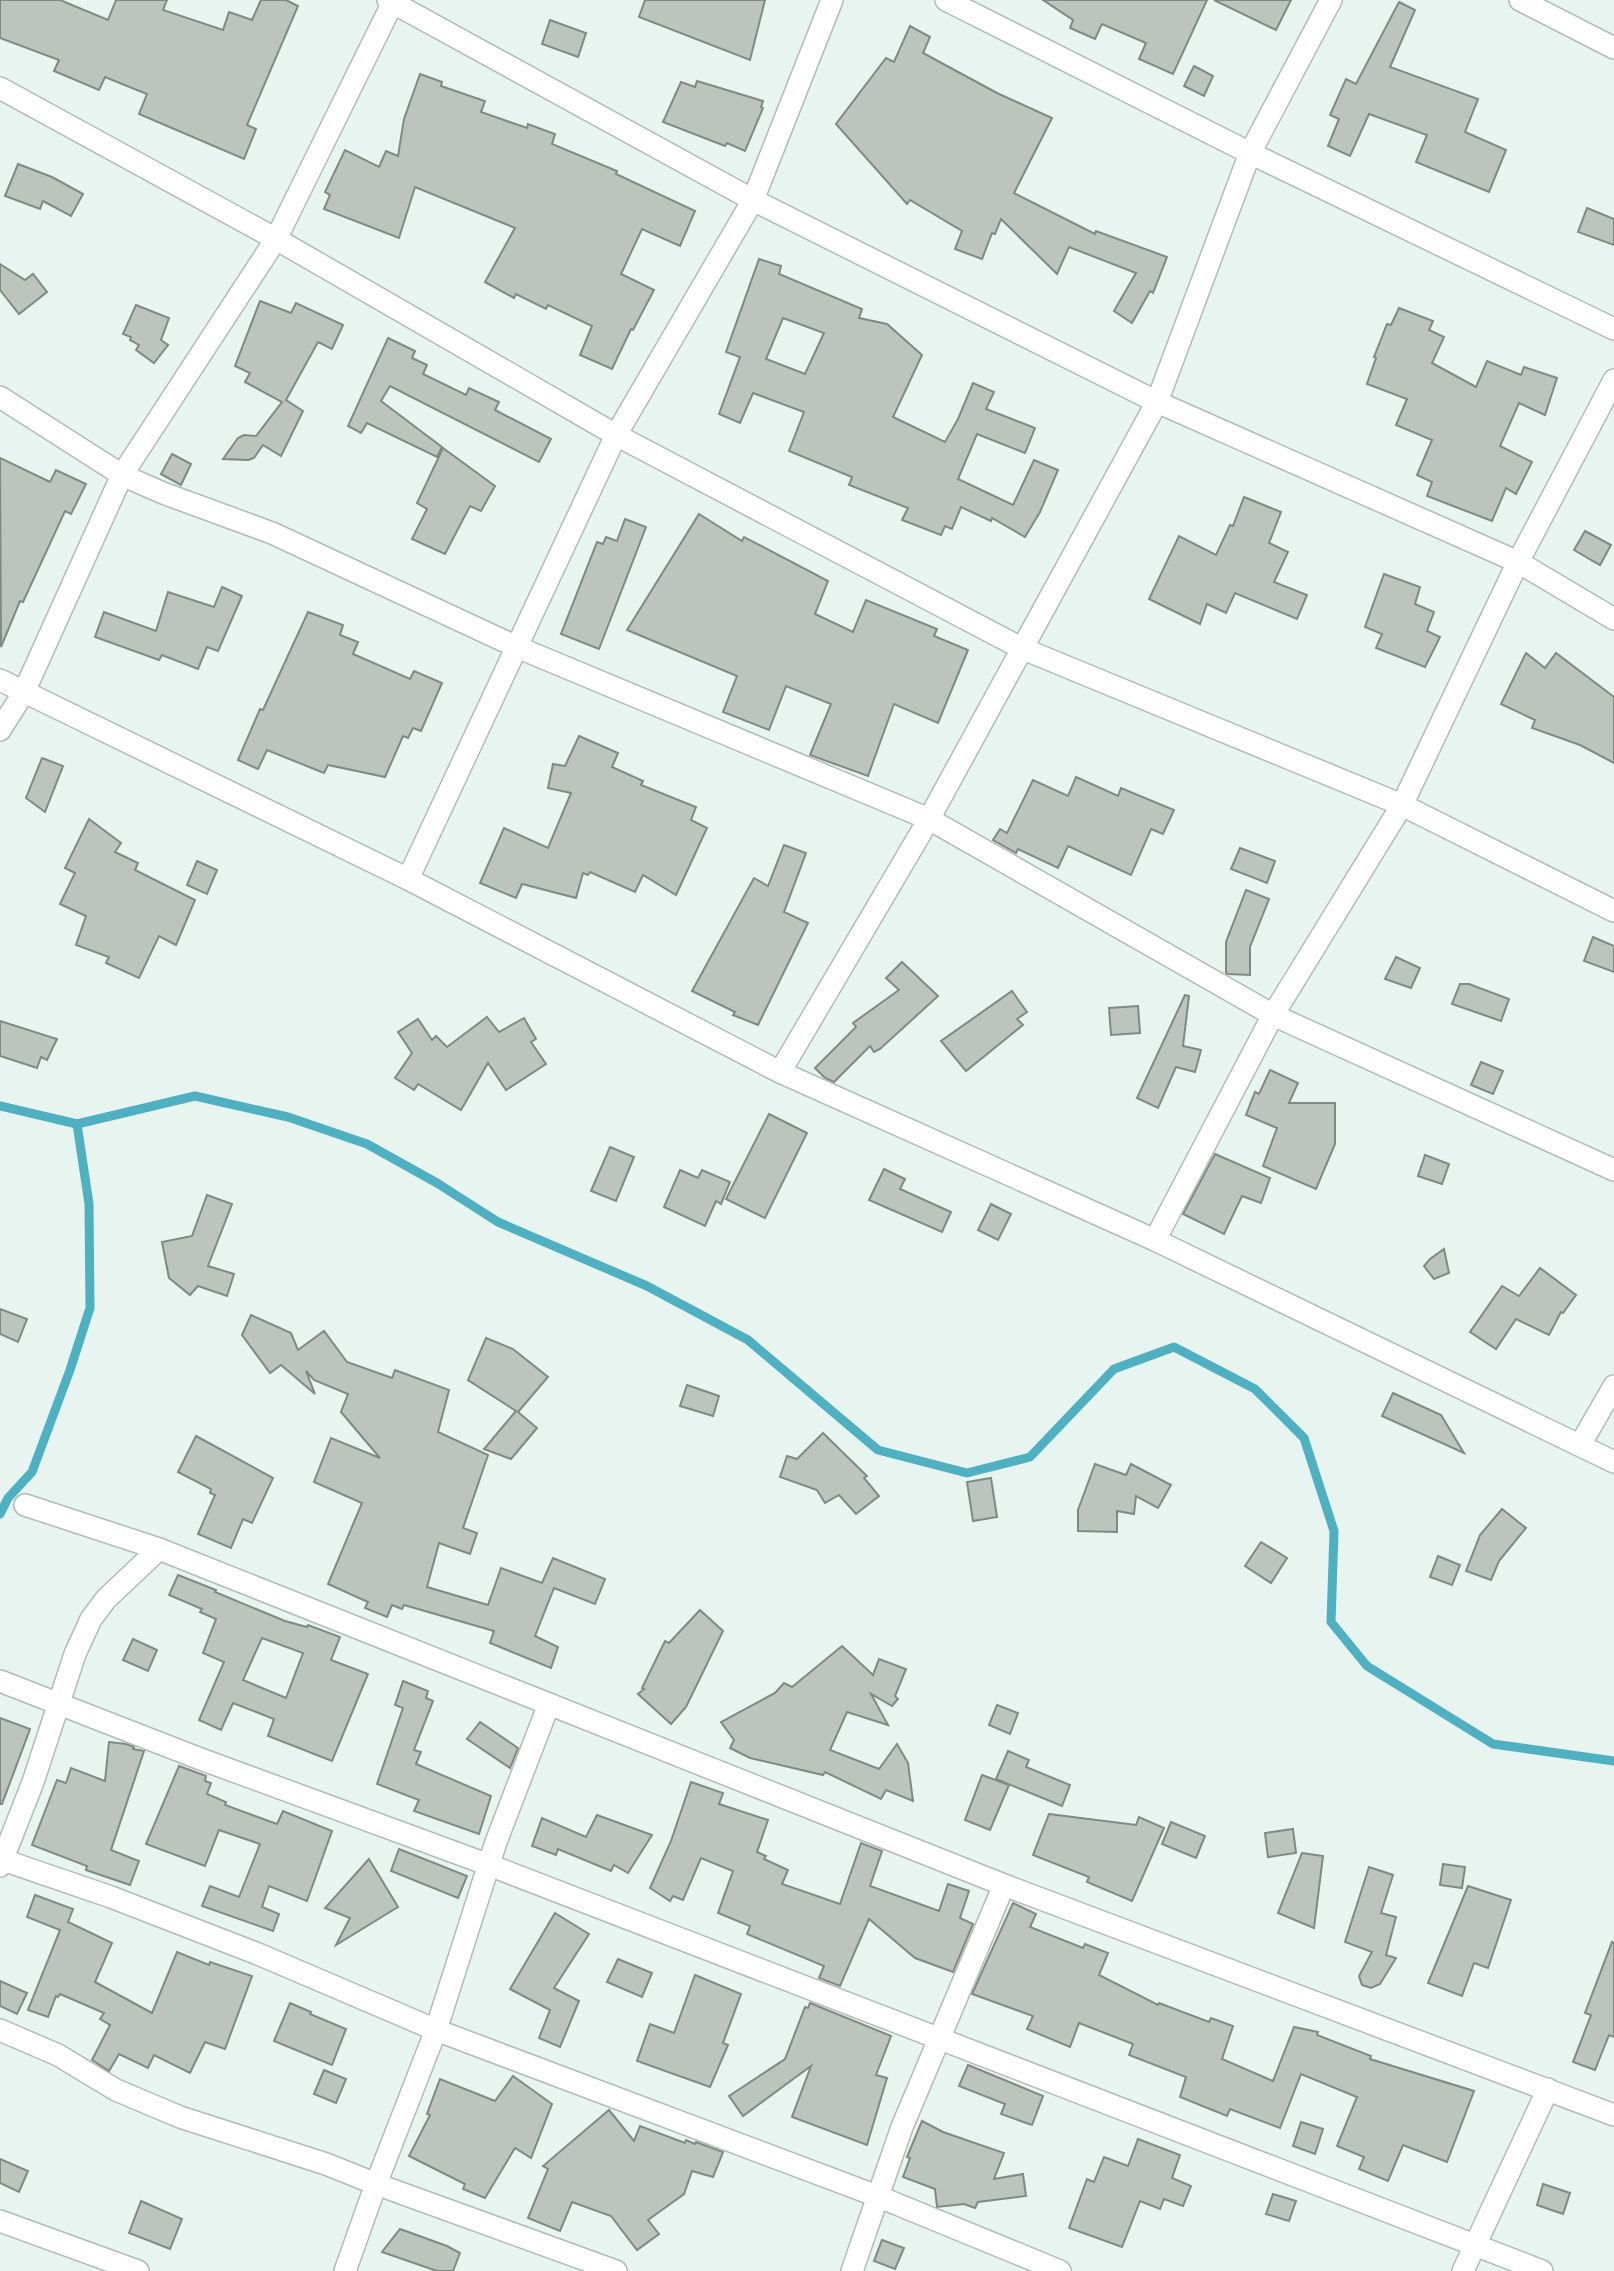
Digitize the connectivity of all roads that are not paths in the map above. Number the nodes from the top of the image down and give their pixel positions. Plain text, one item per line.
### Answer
1 (832, 0) edge
2 (946, 0) edge
3 (1331, 0) edge
4 (1520, 0) edge
5 (392, 1) edge
6 (1614, 48) edge
7 (0, 88) edge
8 (1250, 153) junction
9 (753, 200) junction
10 (276, 239) junction
11 (1614, 329) edge
12 (1614, 380) edge
13 (0, 397) edge
14 (1157, 402) junction
15 (616, 435) junction
16 (122, 475) junction
17 (1518, 562) junction
18 (1614, 619) edge
19 (517, 646) junction
20 (1021, 648) junction
21 (0, 680) edge
22 (24, 692) junction
23 (0, 730) edge
24 (1402, 805) junction
25 (929, 818) junction
26 (408, 879) junction
27 (1614, 911) edge
28 (1273, 1015) junction
29 (780, 1072) junction
30 (1614, 1170) edge
31 (1155, 1240) junction
32 (1614, 1386) edge
33 (1580, 1445) junction
34 (1614, 1462) edge
35 (25, 1505) dead end
36 (159, 1549) junction
37 (0, 1681) edge
38 (549, 1704) junction
39 (59, 1705) junction
40 (1, 1861) edge
41 (489, 1865) junction
42 (1004, 1885) junction
43 (0, 2030) edge
44 (436, 2030) junction
45 (938, 2038) junction
46 (1548, 2089) junction
47 (1614, 2115) edge
48 (376, 2185) junction
49 (877, 2196) junction
50 (0, 2221) edge
51 (1475, 2244) junction
52 (138, 2271) edge
53 (345, 2271) edge
54 (617, 2271) edge
55 (852, 2271) edge
56 (1060, 2271) edge
57 (1463, 2271) edge
58 (1542, 2271) edge

1 - 9 street
2 - 8 street
3 - 8 street
4 - 6 street
5 - 9 street
5 - 10 street
7 - 10 street
8 - 11 street
8 - 14 street
9 - 14 street
9 - 15 street
10 - 15 street
10 - 16 street
12 - 17 street
13 - 16 street
14 - 17 street
14 - 20 street
15 - 19 street
15 - 20 street
16 - 19 street
16 - 22 street
17 - 18 street
17 - 24 street
19 - 25 street
19 - 26 street
20 - 24 street
20 - 25 street
21 - 22 street
22 - 23 street
22 - 26 street
24 - 27 street
24 - 28 street
25 - 28 street
25 - 29 street
26 - 29 street
28 - 30 street
28 - 31 street
29 - 31 street
31 - 33 street
32 - 33 street
33 - 34 street
35 - 36 street
36 - 38 street
36 - 39 street
37 - 39 street
38 - 41 street
38 - 42 street
39 - 40 street
39 - 41 street
40 - 44 street
41 - 44 street
41 - 45 street
42 - 45 street
42 - 46 street
43 - 48 street
44 - 48 street
44 - 49 street
45 - 49 street
45 - 51 street
46 - 47 street
46 - 51 street
48 - 53 street
48 - 54 street
49 - 55 street
49 - 56 street
50 - 52 street
51 - 57 street
51 - 58 street

